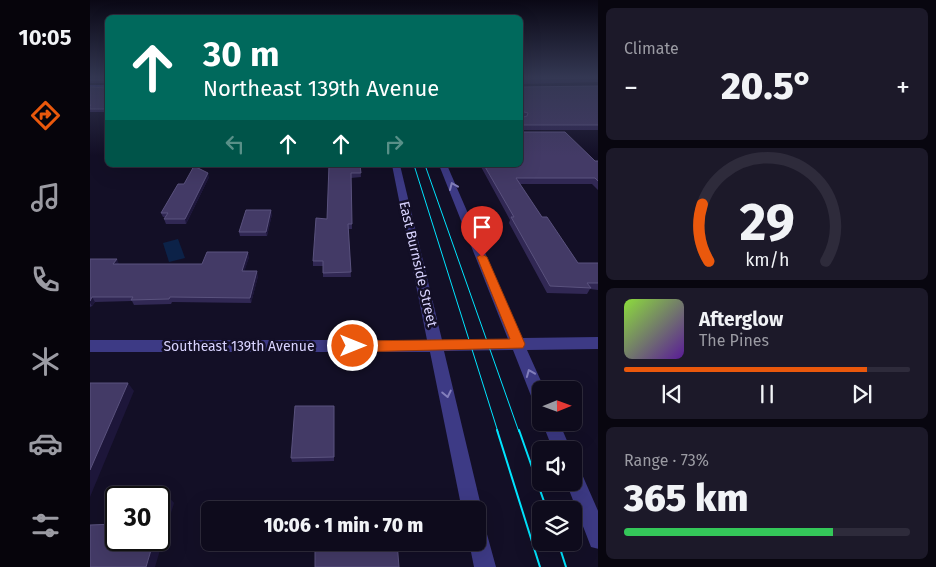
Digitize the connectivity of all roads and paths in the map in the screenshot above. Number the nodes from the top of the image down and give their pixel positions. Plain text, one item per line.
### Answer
1 (396, 167) edge
2 (444, 167) edge
3 (598, 343) edge
4 (518, 344) junction
5 (436, 346) junction
6 (92, 350) edge
7 (533, 381) edge
8 (579, 491) edge
9 (470, 501) edge
10 (598, 539) edge
11 (482, 551) edge
12 (485, 567) edge

1 - 5 street, East Burnside Street
4 -> 2 street
3 - 4 street, Southeast 139th Avenue
4 - 5 street, Southeast 139th Avenue
7 -> 4 street
5 - 6 street, Southeast 139th Avenue
5 -> 9 street, East Burnside Street
8 - 10 street
11 - 12 street

